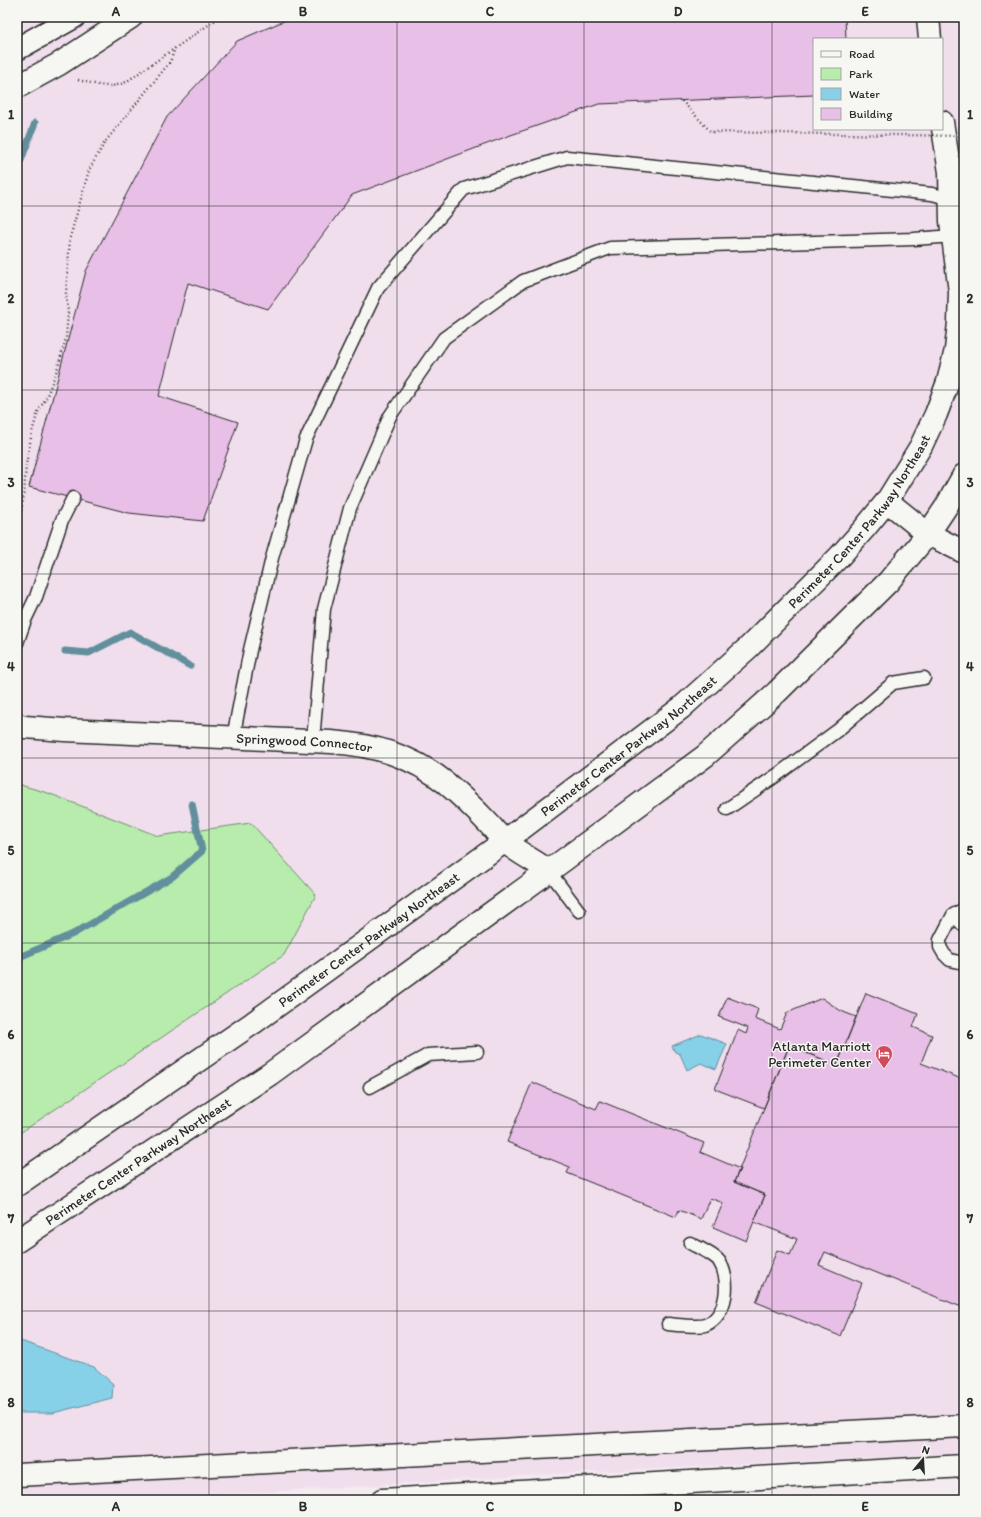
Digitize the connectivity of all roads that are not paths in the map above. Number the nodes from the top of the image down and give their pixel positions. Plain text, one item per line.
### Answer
1 (74, 17) edge
2 (131, 17) edge
3 (928, 17) edge
4 (930, 38) edge
5 (17, 49) edge
6 (17, 87) edge
7 (943, 127) edge
8 (955, 186) edge
9 (953, 236) junction
10 (964, 475) edge
11 (73, 498) dead end
12 (887, 501) junction
13 (928, 534) junction
14 (964, 552) edge
15 (17, 643) edge
16 (924, 678) dead end
17 (17, 725) edge
18 (233, 738) junction
19 (313, 741) junction
20 (727, 809) dead end
21 (505, 841) junction
22 (549, 872) junction
23 (964, 909) edge
24 (579, 911) dead end
25 (953, 915) junction
26 (964, 926) edge
27 (964, 963) edge
28 (477, 1052) dead end
29 (370, 1087) dead end
30 (17, 1185) edge
31 (21, 1238) edge
32 (690, 1243) dead end
33 (668, 1324) dead end
34 (964, 1426) edge
35 (964, 1466) edge
36 (17, 1475) edge
37 (382, 1500) edge

1 - 5 main road
2 - 6 main road
3 - 4 main road
7 - 8 main road, Perimeter Center Parkway Northeast
8 - 9 main road, Perimeter Center Parkway Northeast
8 - 18 lane
9 - 12 main road, Perimeter Center Parkway Northeast
9 - 19 lane
10 - 13 main road, Perimeter Center Parkway Northeast
11 - 15 lane
12 - 13 main road
12 - 21 main road, Perimeter Center Parkway Northeast
13 - 14 main road
13 - 22 main road, Perimeter Center Parkway Northeast
16 - 20 lane
17 - 18 main road, Springwood Connector
18 - 19 main road, Springwood Connector
19 - 21 main road, Springwood Connector
21 - 22 main road, Springwood Connector
21 - 30 main road, Perimeter Center Parkway Northeast
22 - 24 lane
22 - 31 main road, Perimeter Center Parkway Northeast
23 - 25 lane
25 - 26 lane
25 - 27 lane
28 - 29 lane
32 - 33 lane
34 - 36 main road
35 - 37 main road

